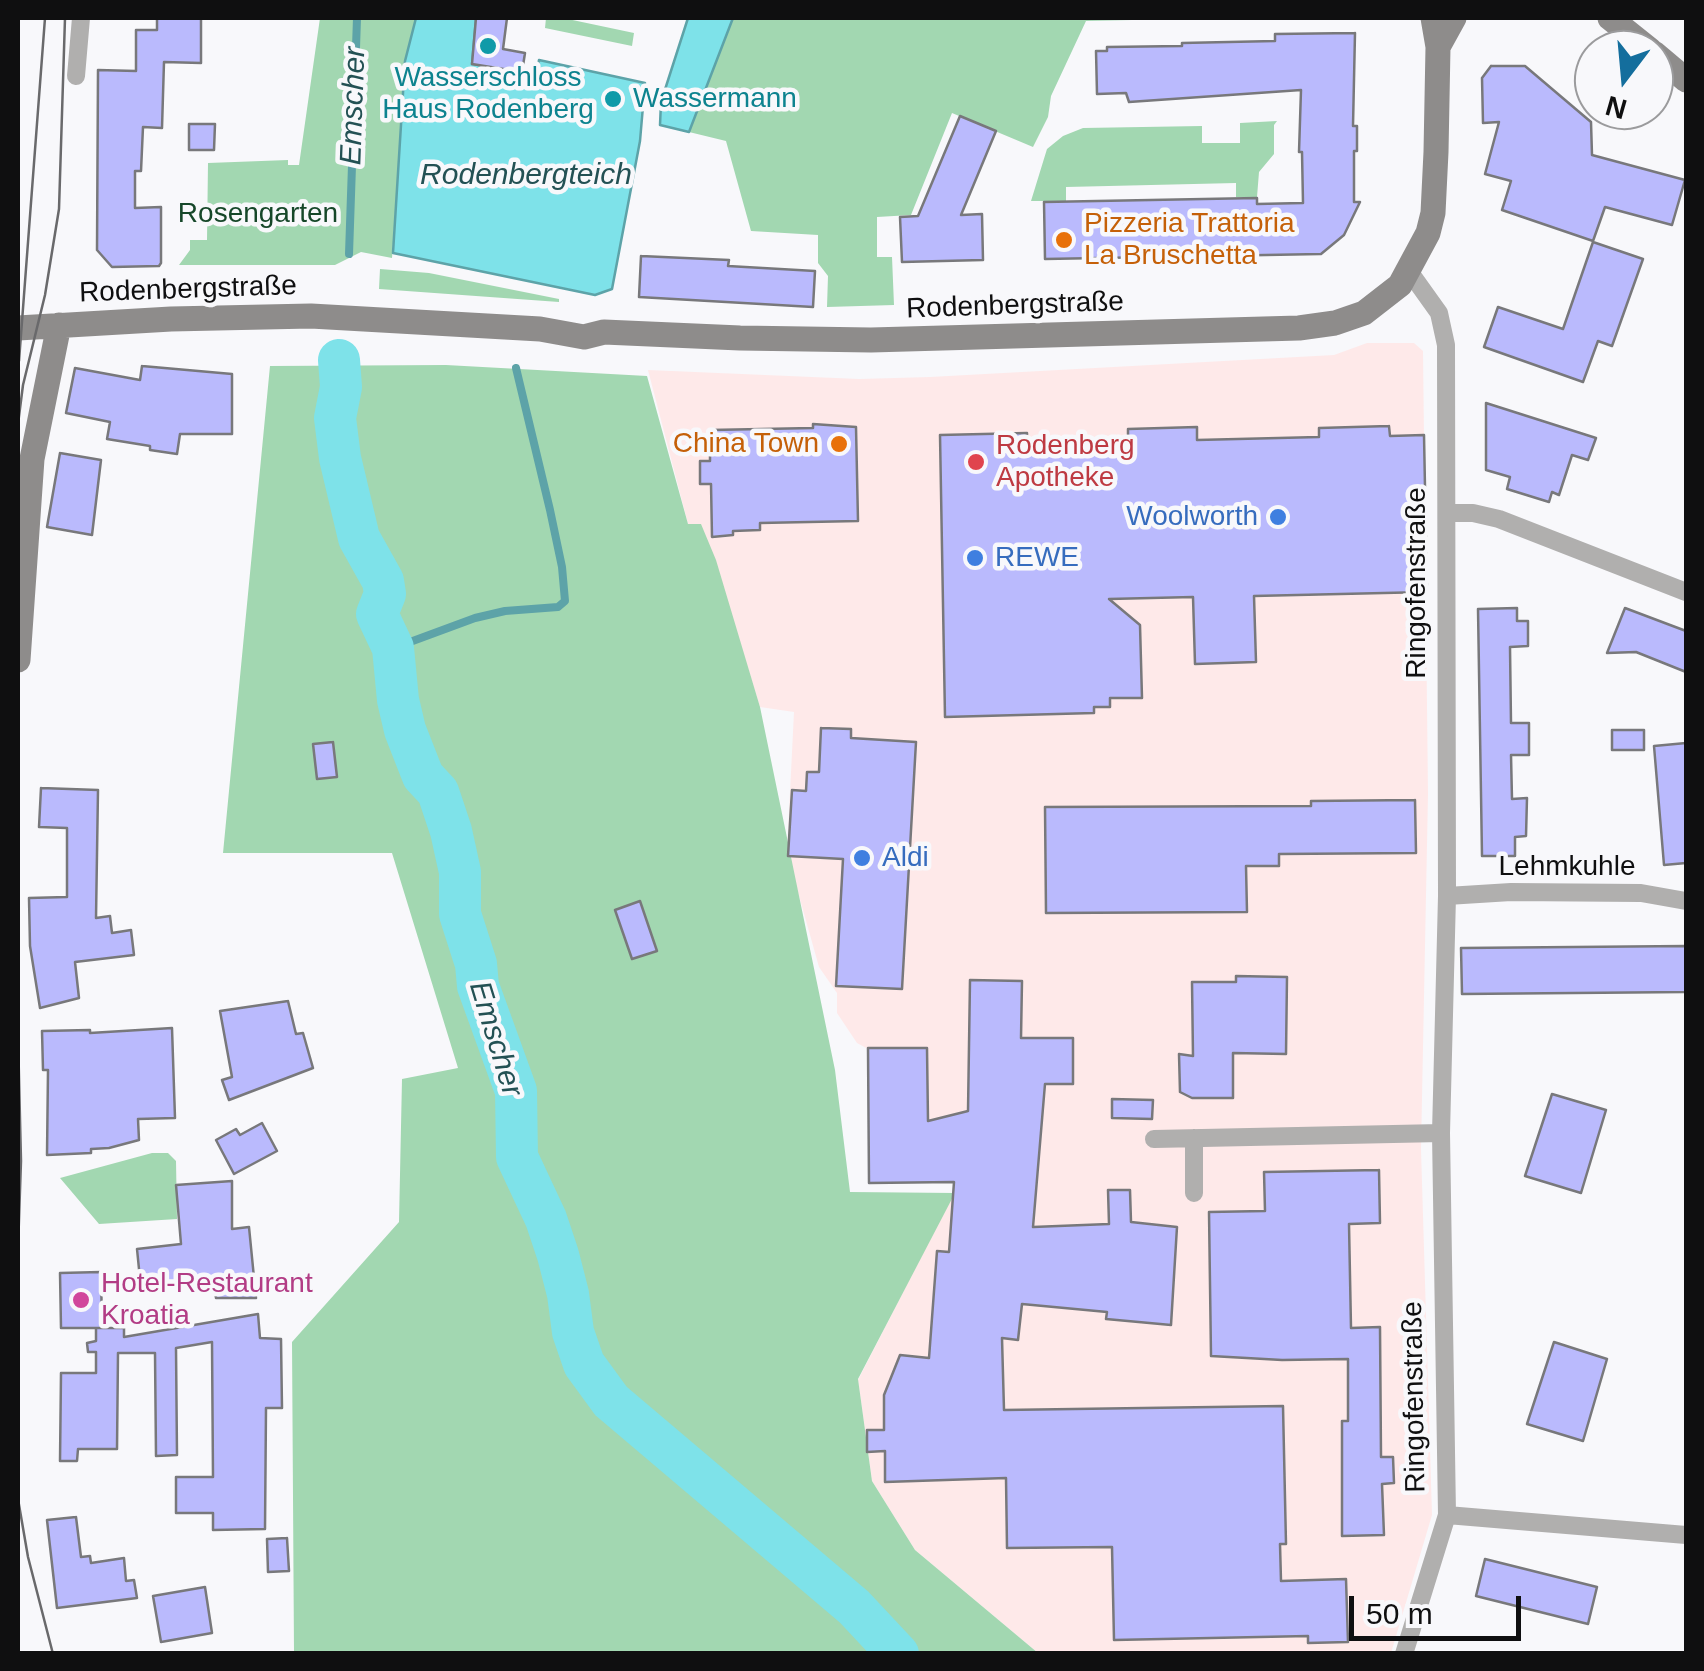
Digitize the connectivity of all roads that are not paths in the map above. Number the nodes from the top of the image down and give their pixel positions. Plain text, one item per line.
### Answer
1 (81, 18) edge
2 (1434, 18) edge
3 (1454, 18) edge
4 (1438, 48) junction
5 (76, 76) dead end
6 (1409, 271) junction
7 (60, 325) junction
8 (18, 328) edge
9 (1446, 513) junction
10 (1686, 592) edge
11 (18, 660) edge
12 (1447, 896) junction
13 (1686, 901) edge
14 (1441, 1134) junction
15 (1194, 1138) junction
16 (1154, 1139) dead end
17 (1194, 1193) dead end
18 (1447, 1515) junction
19 (1686, 1535) edge
20 (1404, 1654) edge

1 - 5 street
2 - 4 main road
3 - 4 main road
4 - 6 main road
6 - 7 main road, Rodenbergstraße
6 - 9 street, Ringofenstraße
7 - 8 main road, Rodenbergstraße
7 - 11 main road
9 - 10 street
9 - 12 street, Ringofenstraße
12 - 13 street, Lehmkuhle
12 - 14 street, Ringofenstraße
14 - 15 street
14 - 18 street, Ringofenstraße
15 - 16 street
15 - 17 street
18 - 19 street
18 - 20 street, Ringofenstraße

